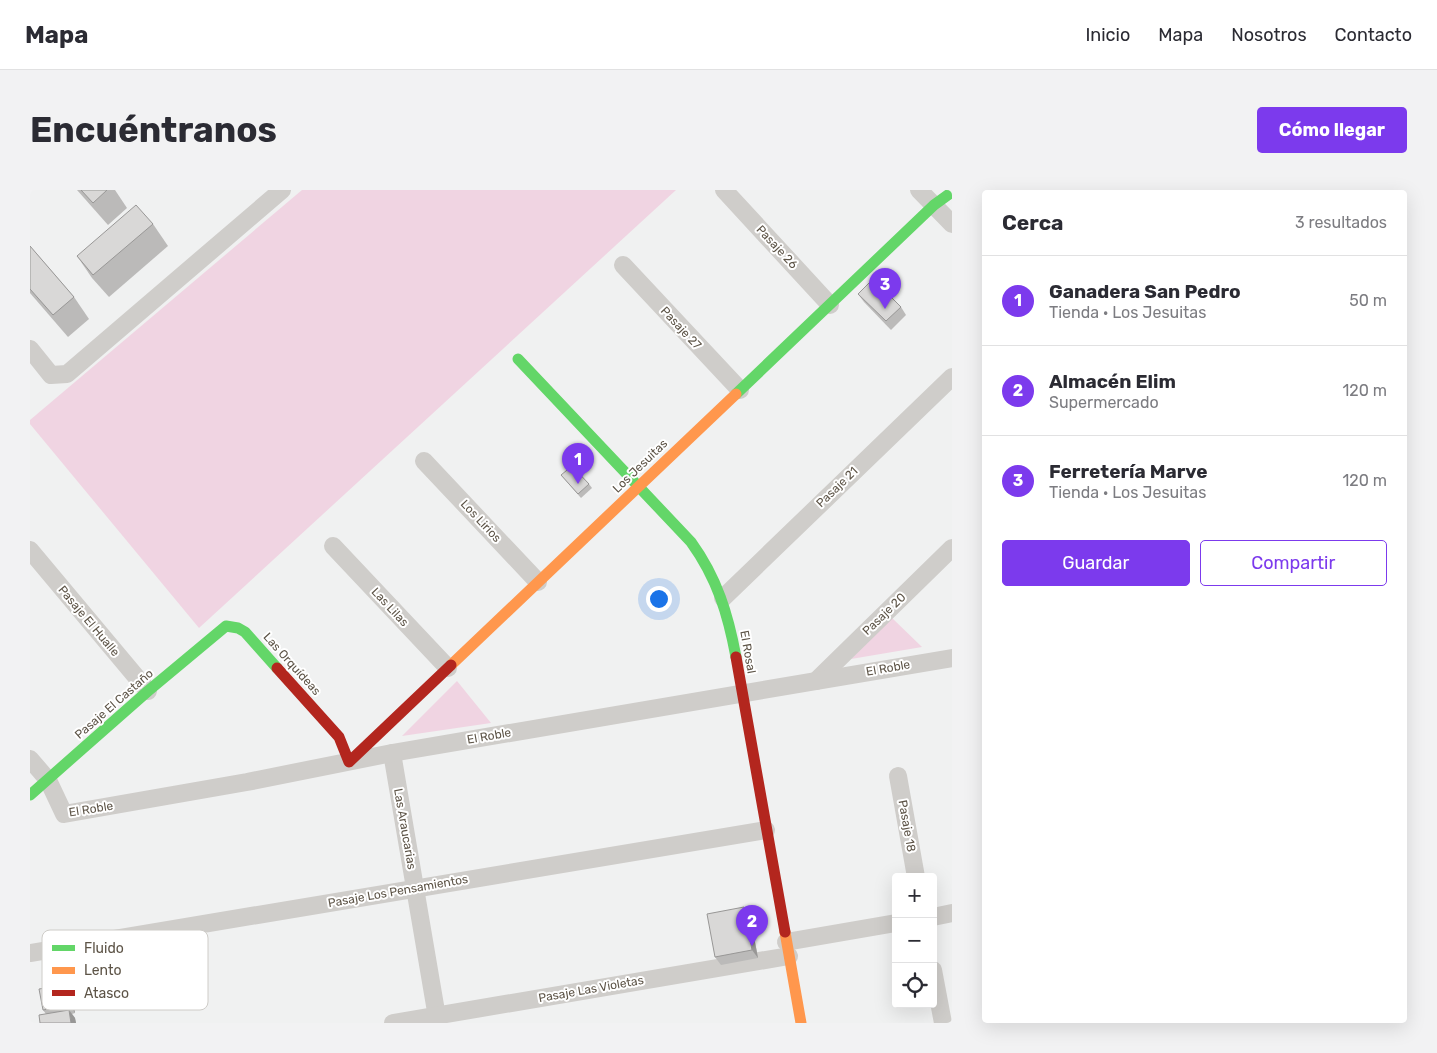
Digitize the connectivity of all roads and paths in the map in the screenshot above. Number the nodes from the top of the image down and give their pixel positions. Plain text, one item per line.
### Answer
1 (282, 190) edge
2 (724, 190) edge
3 (919, 190) edge
4 (952, 192) edge
5 (934, 206) junction
6 (952, 224) edge
7 (623, 265) dead end
8 (830, 305) junction
9 (30, 349) edge
10 (518, 359) dead end
11 (952, 377) edge
12 (740, 390) junction
13 (424, 461) dead end
14 (640, 485) junction
15 (333, 546) dead end
16 (952, 548) edge
17 (30, 550) edge
18 (538, 582) junction
19 (723, 598) junction
20 (199, 650) joint
21 (952, 658) edge
22 (448, 668) junction
23 (816, 680) junction
24 (148, 691) junction
25 (742, 693) junction
26 (392, 753) junction
27 (30, 759) edge
28 (349, 762) junction
29 (898, 776) dead end
30 (48, 780) junction
31 (30, 796) edge
32 (766, 830) junction
33 (915, 873) edge
34 (415, 888) junction
35 (952, 913) edge
36 (937, 916) edge
37 (892, 924) edge
38 (166, 930) edge
39 (788, 949) junction
40 (937, 991) edge
41 (438, 1019) edge
42 (393, 1023) edge
43 (801, 1023) edge
44 (943, 1023) edge

1 - 9 street
2 - 8 street, Pasaje 26
3 - 5 street
4 - 5 street, Los Jesuitas
5 - 6 street
5 - 8 street, Los Jesuitas
7 - 12 street, Pasaje 27
8 - 12 street, Los Jesuitas
10 - 14 street, El Rosal
11 - 19 street, Pasaje 21
12 - 14 street, Los Jesuitas
13 - 18 street, Los Lirios
14 - 18 street, Los Jesuitas
14 - 19 street, El Rosal
15 - 22 street, Las Lilas
16 - 23 street, Pasaje 20
17 - 24 street, Pasaje El Hualle
18 - 22 street, Los Jesuitas
19 - 25 street, El Rosal
20 - 24 street, Pasaje El Castaño
20 - 28 street, Las Orquídeas
21 - 23 street, El Roble
22 - 28 street, Los Jesuitas
23 - 25 street, El Roble
24 - 30 street, Pasaje El Castaño
25 - 26 street, El Roble
25 - 32 street, El Rosal
26 - 28 street, El Roble
26 - 34 street, Las Araucarias
27 - 30 street
28 - 30 street, El Roble
29 - 33 street, Pasaje 18
30 - 31 street, Pasaje El Castaño
32 - 34 street, Pasaje Los Pensamientos
32 - 39 street, El Rosal
34 - 38 street, Pasaje Los Pensamientos
34 - 41 street, Las Araucarias
35 - 36 street
37 - 39 street, Pasaje Las Violetas
39 - 41 street, Pasaje Las Violetas
39 - 43 street, El Rosal
40 - 44 street
41 - 42 street, Pasaje Las Violetas

